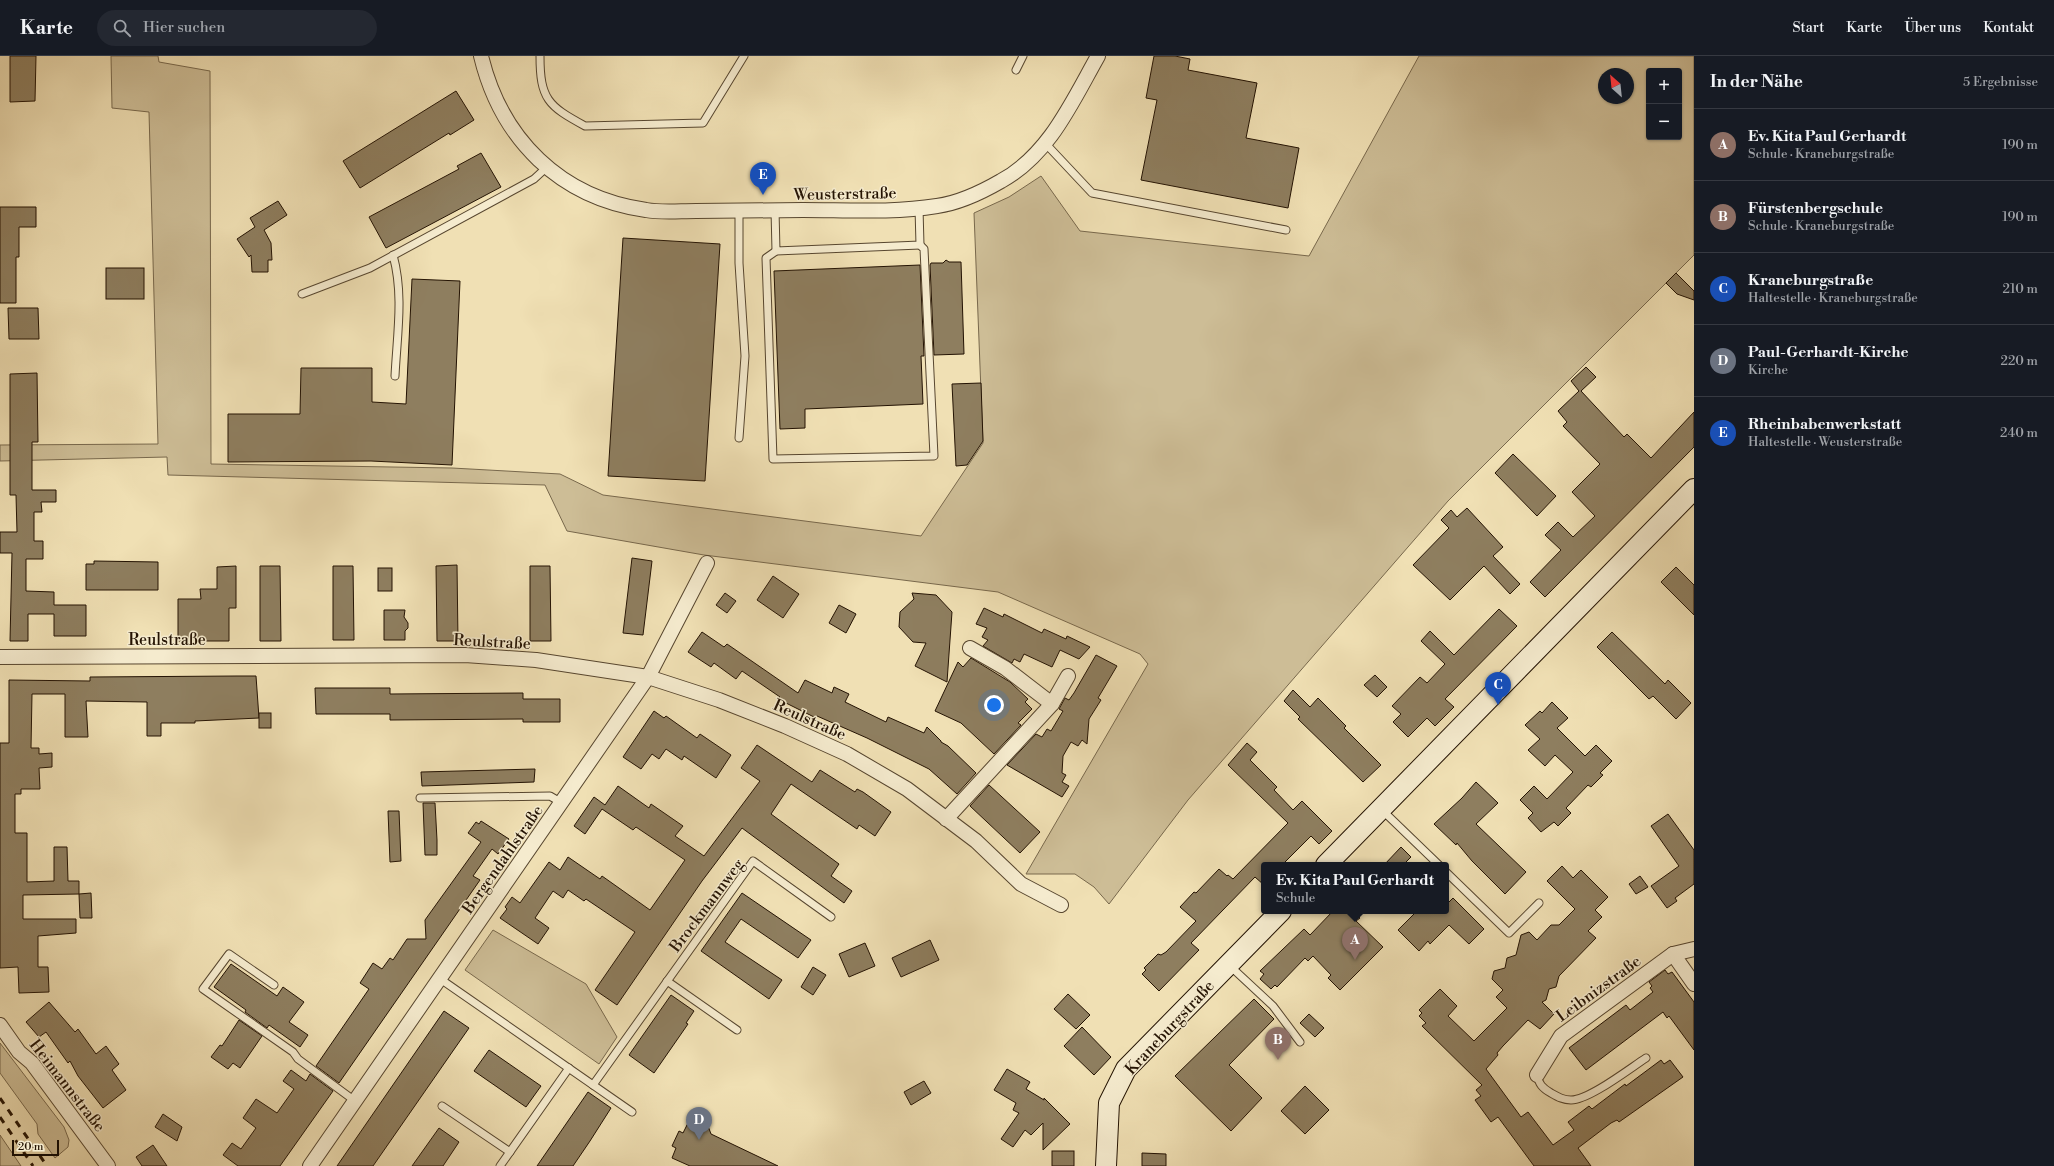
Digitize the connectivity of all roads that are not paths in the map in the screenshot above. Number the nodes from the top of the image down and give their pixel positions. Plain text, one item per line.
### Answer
1 (481, 56) edge
2 (540, 56) edge
3 (744, 56) edge
4 (1023, 56) edge
5 (1098, 56) edge
6 (1016, 70) dead end
7 (1045, 143) junction
8 (547, 167) junction
9 (919, 208) junction
10 (774, 210) junction
11 (739, 211) junction
12 (1286, 230) dead end
13 (920, 246) junction
14 (776, 251) junction
15 (393, 255) junction
16 (302, 294) dead end
17 (395, 376) dead end
18 (740, 438) dead end
19 (1694, 489) edge
20 (707, 563) dead end
21 (970, 648) dead end
22 (0, 656) edge
23 (1068, 676) dead end
24 (648, 677) junction
25 (1052, 704) junction
26 (420, 798) dead end
27 (562, 802) junction
28 (1381, 809) junction
29 (946, 819) junction
30 (1329, 862) edge
31 (1436, 862) edge
32 (1449, 875) edge
33 (1538, 903) dead end
34 (1060, 905) dead end
35 (1278, 914) edge
36 (831, 917) dead end
37 (1694, 949) edge
38 (1673, 954) junction
39 (1229, 964) junction
40 (439, 978) junction
41 (667, 981) junction
42 (1694, 984) edge
43 (274, 985) dead end
44 (0, 1025) edge
45 (737, 1030) dead end
46 (1300, 1042) dead end
47 (1646, 1058) dead end
48 (569, 1068) junction
49 (1536, 1075) joint
50 (593, 1085) junction
51 (355, 1100) junction
52 (442, 1106) dead end
53 (632, 1112) dead end
54 (510, 1152) junction
55 (108, 1166) edge
56 (310, 1166) edge
57 (500, 1166) edge
58 (1106, 1166) edge

1 - 8 street, Weusterstraße
2 - 3 lane
4 - 6 lane
5 - 7 street, Weusterstraße
7 - 9 street, Weusterstraße
7 - 12 lane
8 - 11 street, Weusterstraße
8 - 15 lane
9 - 10 street, Weusterstraße
9 - 13 lane
10 - 11 street, Weusterstraße
10 - 14 lane
11 - 18 lane
13 - 14 lane
13 - 14 lane
15 - 16 lane
15 - 17 lane
19 - 28 street
20 - 24 street, Bergendahlstraße
21 - 25 street
22 - 24 street, Reulstraße
23 - 25 street
24 - 27 street, Bergendahlstraße
24 - 29 street, Reulstraße
25 - 29 street
26 - 27 lane
27 - 40 street, Bergendahlstraße
28 - 30 street
28 - 31 lane
29 - 34 street, Reulstraße
32 - 33 lane
35 - 39 street, Kraneburgstraße
36 - 41 lane, Brockmannweg
37 - 38 street, Leibnizstraße
38 - 42 street
38 - 49 street, Leibnizstraße
39 - 46 lane
39 - 58 street, Kraneburgstraße
40 - 48 lane
40 - 51 street, Bergendahlstraße
41 - 45 lane
41 - 50 lane, Brockmannweg
43 - 51 lane
44 - 55 street, Heimannstraße
47 - 49 lane
48 - 50 lane
48 - 54 lane
50 - 53 lane
51 - 56 street, Bergendahlstraße
52 - 54 lane
54 - 57 lane

